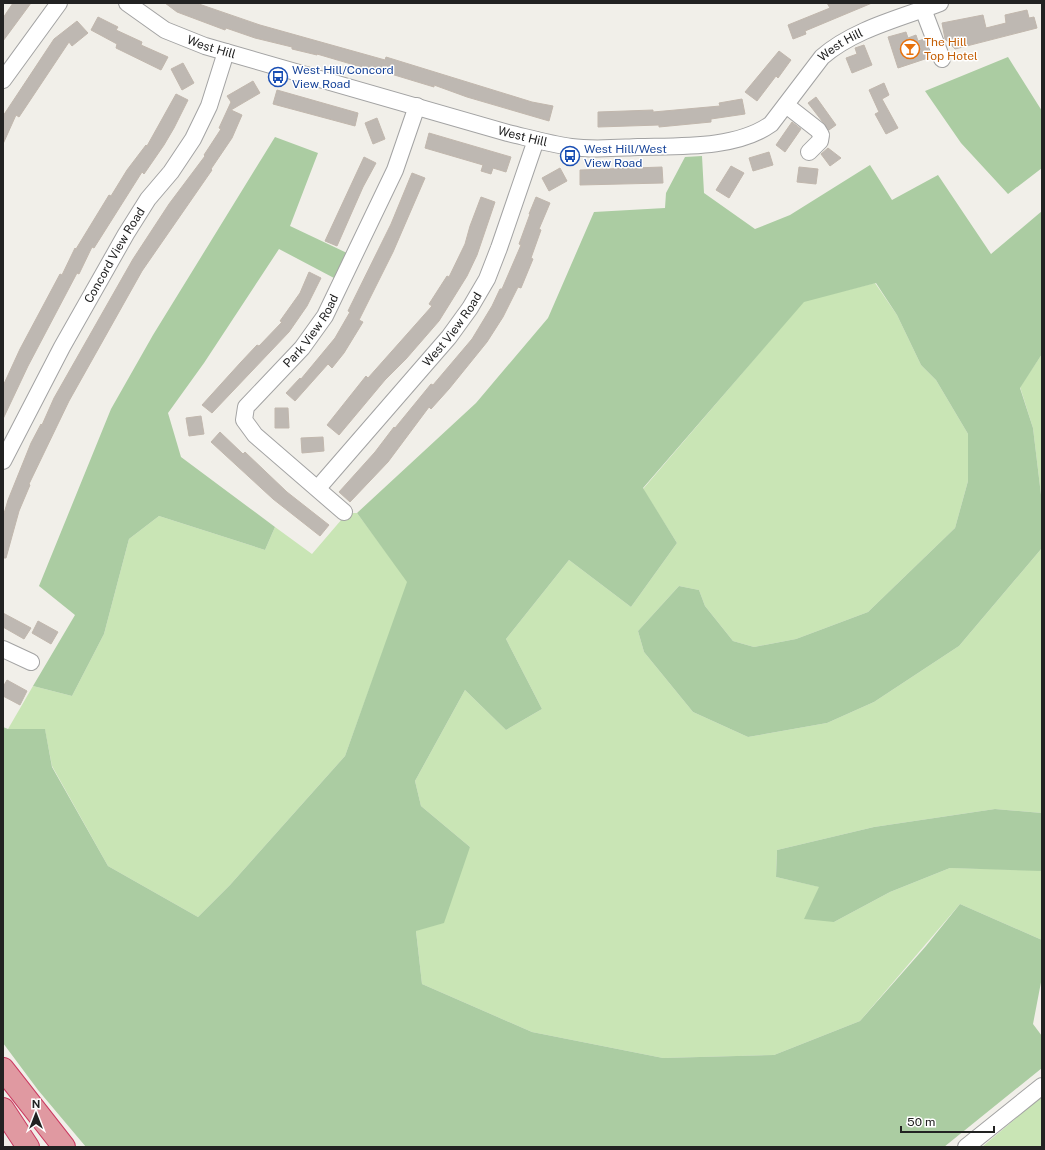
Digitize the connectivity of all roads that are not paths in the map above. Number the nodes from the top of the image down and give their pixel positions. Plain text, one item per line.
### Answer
1 (59, 3) edge
2 (127, 3) edge
3 (940, 3) edge
4 (922, 10) junction
5 (226, 52) junction
6 (942, 59) dead end
7 (3, 80) edge
8 (786, 105) junction
9 (417, 106) junction
10 (536, 140) junction
11 (809, 152) dead end
12 (3, 461) edge
13 (318, 488) junction
14 (344, 512) dead end
15 (3, 649) edge
16 (31, 662) dead end
17 (3, 1070) edge
18 (1042, 1086) edge
19 (3, 1109) edge
20 (28, 1147) edge
21 (64, 1147) edge
22 (966, 1147) edge

1 - 7 street
2 - 5 street, West Hill
3 - 4 street, West Hill
4 - 6 street
4 - 8 street, West Hill
5 - 9 street, West Hill
5 - 12 street, Concord View Road
8 - 10 street, West Hill
8 - 11 street
9 - 10 street, West Hill
9 - 13 street, Park View Road
10 - 13 street, West View Road
13 - 14 street, Park View Road
15 - 16 street
17 - 21 highway
18 - 22 street
19 - 20 highway

